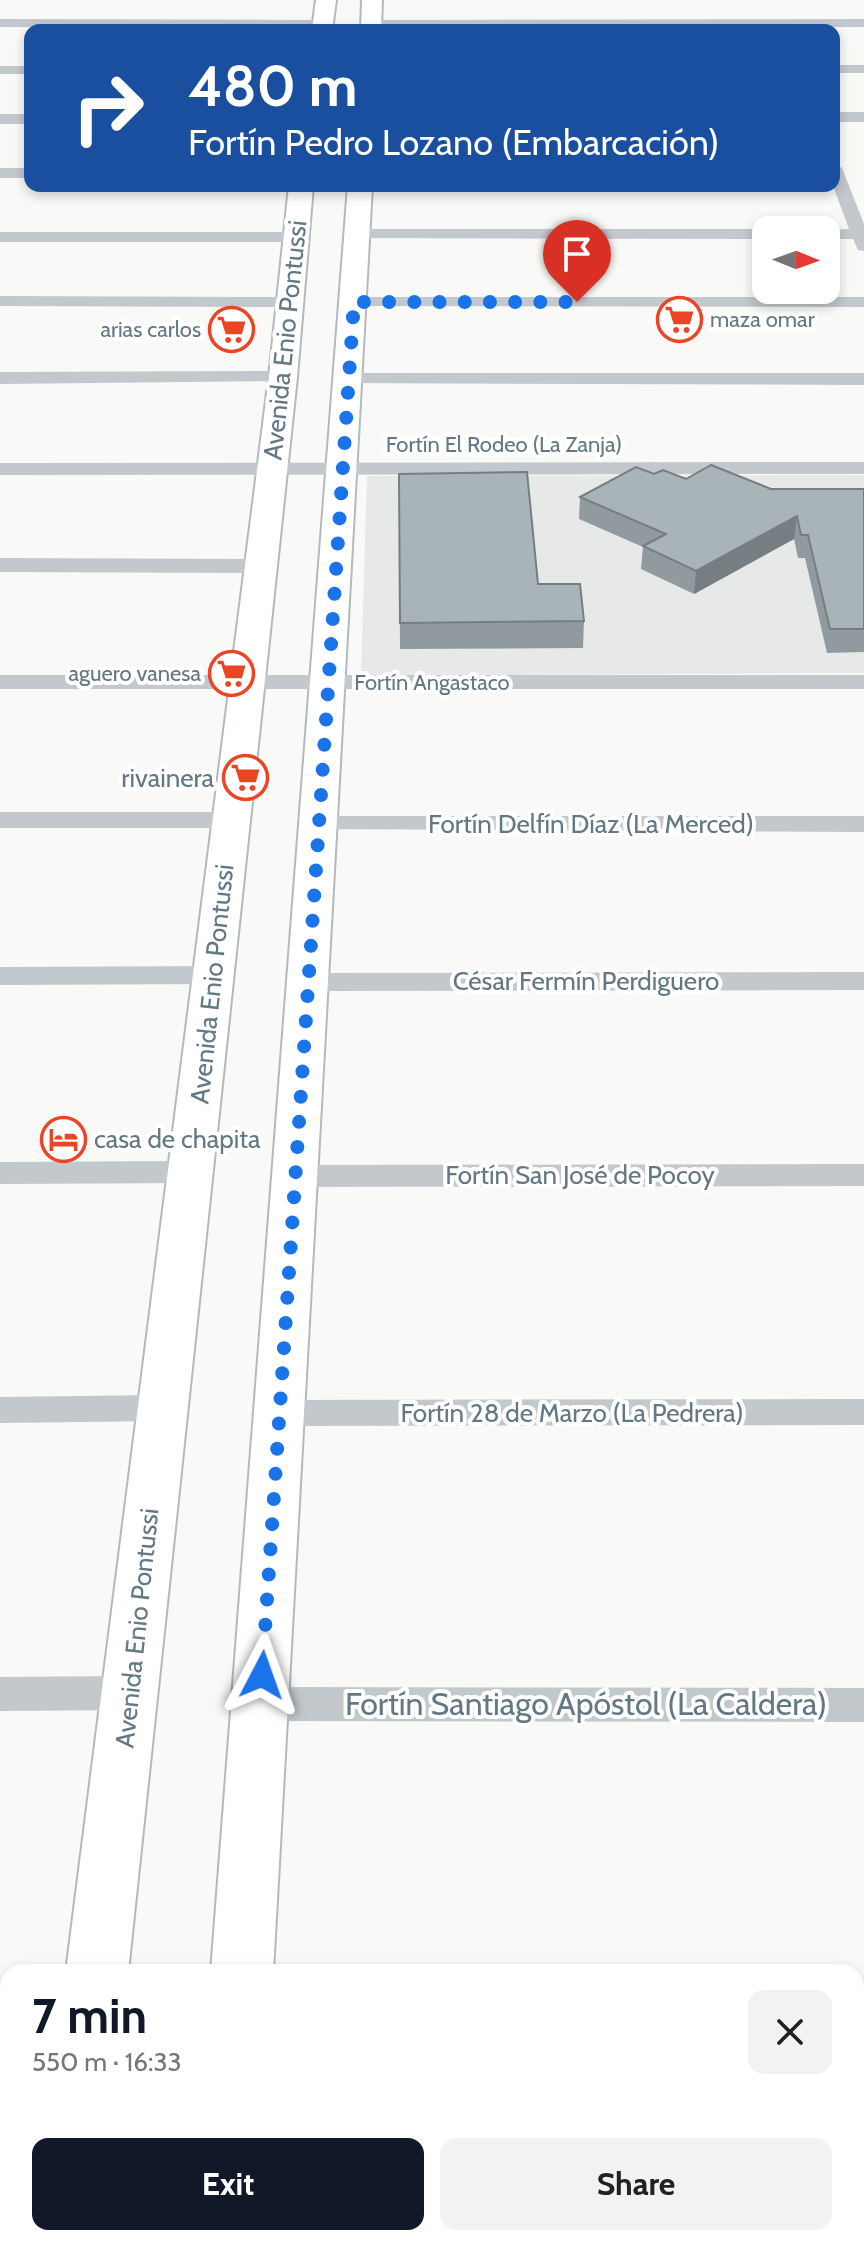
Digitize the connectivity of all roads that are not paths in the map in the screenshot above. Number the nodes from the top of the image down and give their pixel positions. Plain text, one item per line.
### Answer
1 (326, 0) edge
2 (372, 0) edge
3 (780, 21) edge
4 (0, 23) edge
5 (864, 23) edge
6 (80, 24) edge
7 (322, 24) edge
8 (371, 24) edge
9 (576, 24) edge
10 (840, 69) edge
11 (864, 69) edge
12 (0, 70) edge
13 (24, 70) edge
14 (840, 117) edge
15 (864, 117) edge
16 (0, 119) edge
17 (24, 119) edge
18 (0, 173) edge
19 (24, 173) edge
20 (840, 175) edge
21 (301, 192) edge
22 (360, 192) edge
23 (356, 234) junction
24 (752, 234) edge
25 (840, 236) edge
26 (0, 237) edge
27 (297, 237) junction
28 (863, 238) edge
29 (0, 301) edge
30 (290, 302) junction
31 (354, 302) junction
32 (864, 302) edge
33 (283, 377) junction
34 (0, 378) edge
35 (349, 379) junction
36 (864, 379) edge
37 (272, 468) junction
38 (343, 468) junction
39 (864, 468) edge
40 (0, 469) edge
41 (0, 565) edge
42 (260, 566) junction
43 (0, 682) edge
44 (246, 682) junction
45 (328, 682) junction
46 (864, 682) edge
47 (0, 820) edge
48 (230, 820) junction
49 (319, 824) junction
50 (864, 824) edge
51 (214, 975) junction
52 (0, 976) edge
53 (864, 981) edge
54 (308, 982) junction
55 (191, 1172) junction
56 (0, 1173) edge
57 (864, 1175) edge
58 (295, 1176) junction
59 (162, 1408) junction
60 (0, 1410) edge
61 (864, 1412) edge
62 (279, 1413) junction
63 (130, 1693) junction
64 (0, 1694) edge
65 (260, 1704) junction
66 (864, 1705) edge
67 (98, 1964) edge
68 (243, 1964) edge

1 - 7 main road
2 - 8 main road
3 - 5 street
3 - 9 street
4 - 6 street
10 - 11 street
12 - 13 street
14 - 15 street
16 - 17 street
18 - 19 street
20 - 28 street
21 - 27 main road, Avenida Enio Pontussi
22 - 23 main road
23 - 24 street
23 - 31 main road
25 - 28 street
26 - 27 street
27 - 30 main road, Avenida Enio Pontussi
29 - 30 street
30 - 33 main road, Avenida Enio Pontussi
31 - 32 street
31 - 35 main road
33 - 34 street
33 - 37 main road, Avenida Enio Pontussi
35 - 36 street
35 - 38 main road
37 - 38 street, Fortín El Rodeo (La Zanja)
37 - 40 street, Fortín El Rodeo (La Zanja)
37 - 42 main road, Avenida Enio Pontussi
38 - 39 street, Fortín El Rodeo (La Zanja)
38 - 45 main road
41 - 42 street
42 - 44 main road, Avenida Enio Pontussi
43 - 44 street, Fortín Angastaco
44 - 45 street, Fortín Angastaco
44 - 48 main road, Avenida Enio Pontussi
45 - 46 street, Fortín Angastaco
45 - 49 main road
47 - 48 street
48 - 51 main road, Avenida Enio Pontussi
49 - 50 street, Fortín Delfín Díaz (La Merced)
49 - 54 main road
51 - 52 street
51 - 55 main road, Avenida Enio Pontussi
53 - 54 street, César Fermín Perdiguero
54 - 58 main road
55 - 56 street
55 - 59 main road, Avenida Enio Pontussi
57 - 58 street, Fortín San José de Pocoy
58 - 62 main road
59 - 60 street
59 - 63 main road, Avenida Enio Pontussi
61 - 62 street, Fortín 28 de Marzo (La Pedrera)
62 - 65 main road
63 - 64 street
63 - 67 main road, Avenida Enio Pontussi
65 - 66 street, Fortín Santiago Apóstol (La Caldera)
65 - 68 main road

